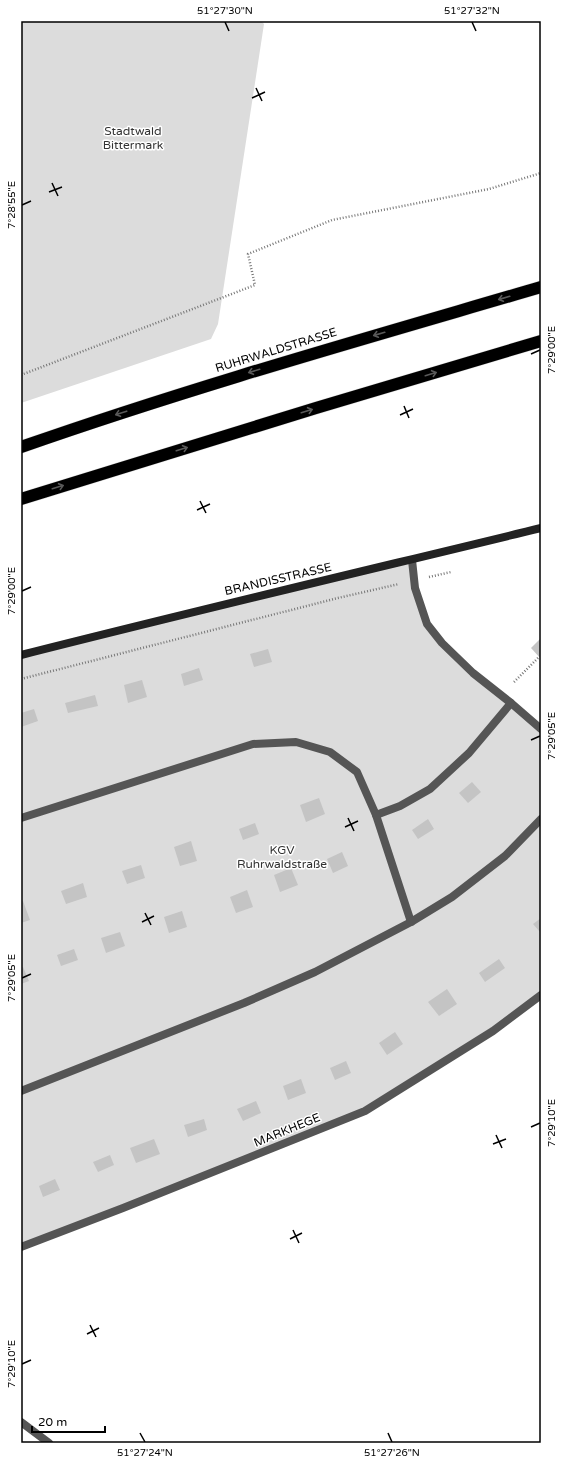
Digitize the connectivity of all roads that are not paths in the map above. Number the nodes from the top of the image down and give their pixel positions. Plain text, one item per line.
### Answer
1 (541, 287) edge
2 (541, 341) edge
3 (21, 447) edge
4 (21, 499) edge
5 (541, 528) edge
6 (412, 560) junction
7 (21, 655) edge
8 (511, 703) junction
9 (541, 729) edge
10 (376, 815) junction
11 (21, 818) edge
12 (541, 819) edge
13 (411, 922) junction
14 (541, 995) edge
15 (21, 1091) edge
16 (21, 1247) edge
17 (21, 1422) edge
18 (49, 1443) edge

1 -> 3 highway, RUHRWALDSTRASSE
4 -> 2 highway
5 - 6 street, BRANDISSTRASSE
6 - 7 street, BRANDISSTRASSE
6 - 8 street
8 - 9 street
8 - 10 street
10 - 11 street
10 - 13 street
12 - 13 street
13 - 15 street
14 - 16 street, MARKHEGE
17 - 18 street

